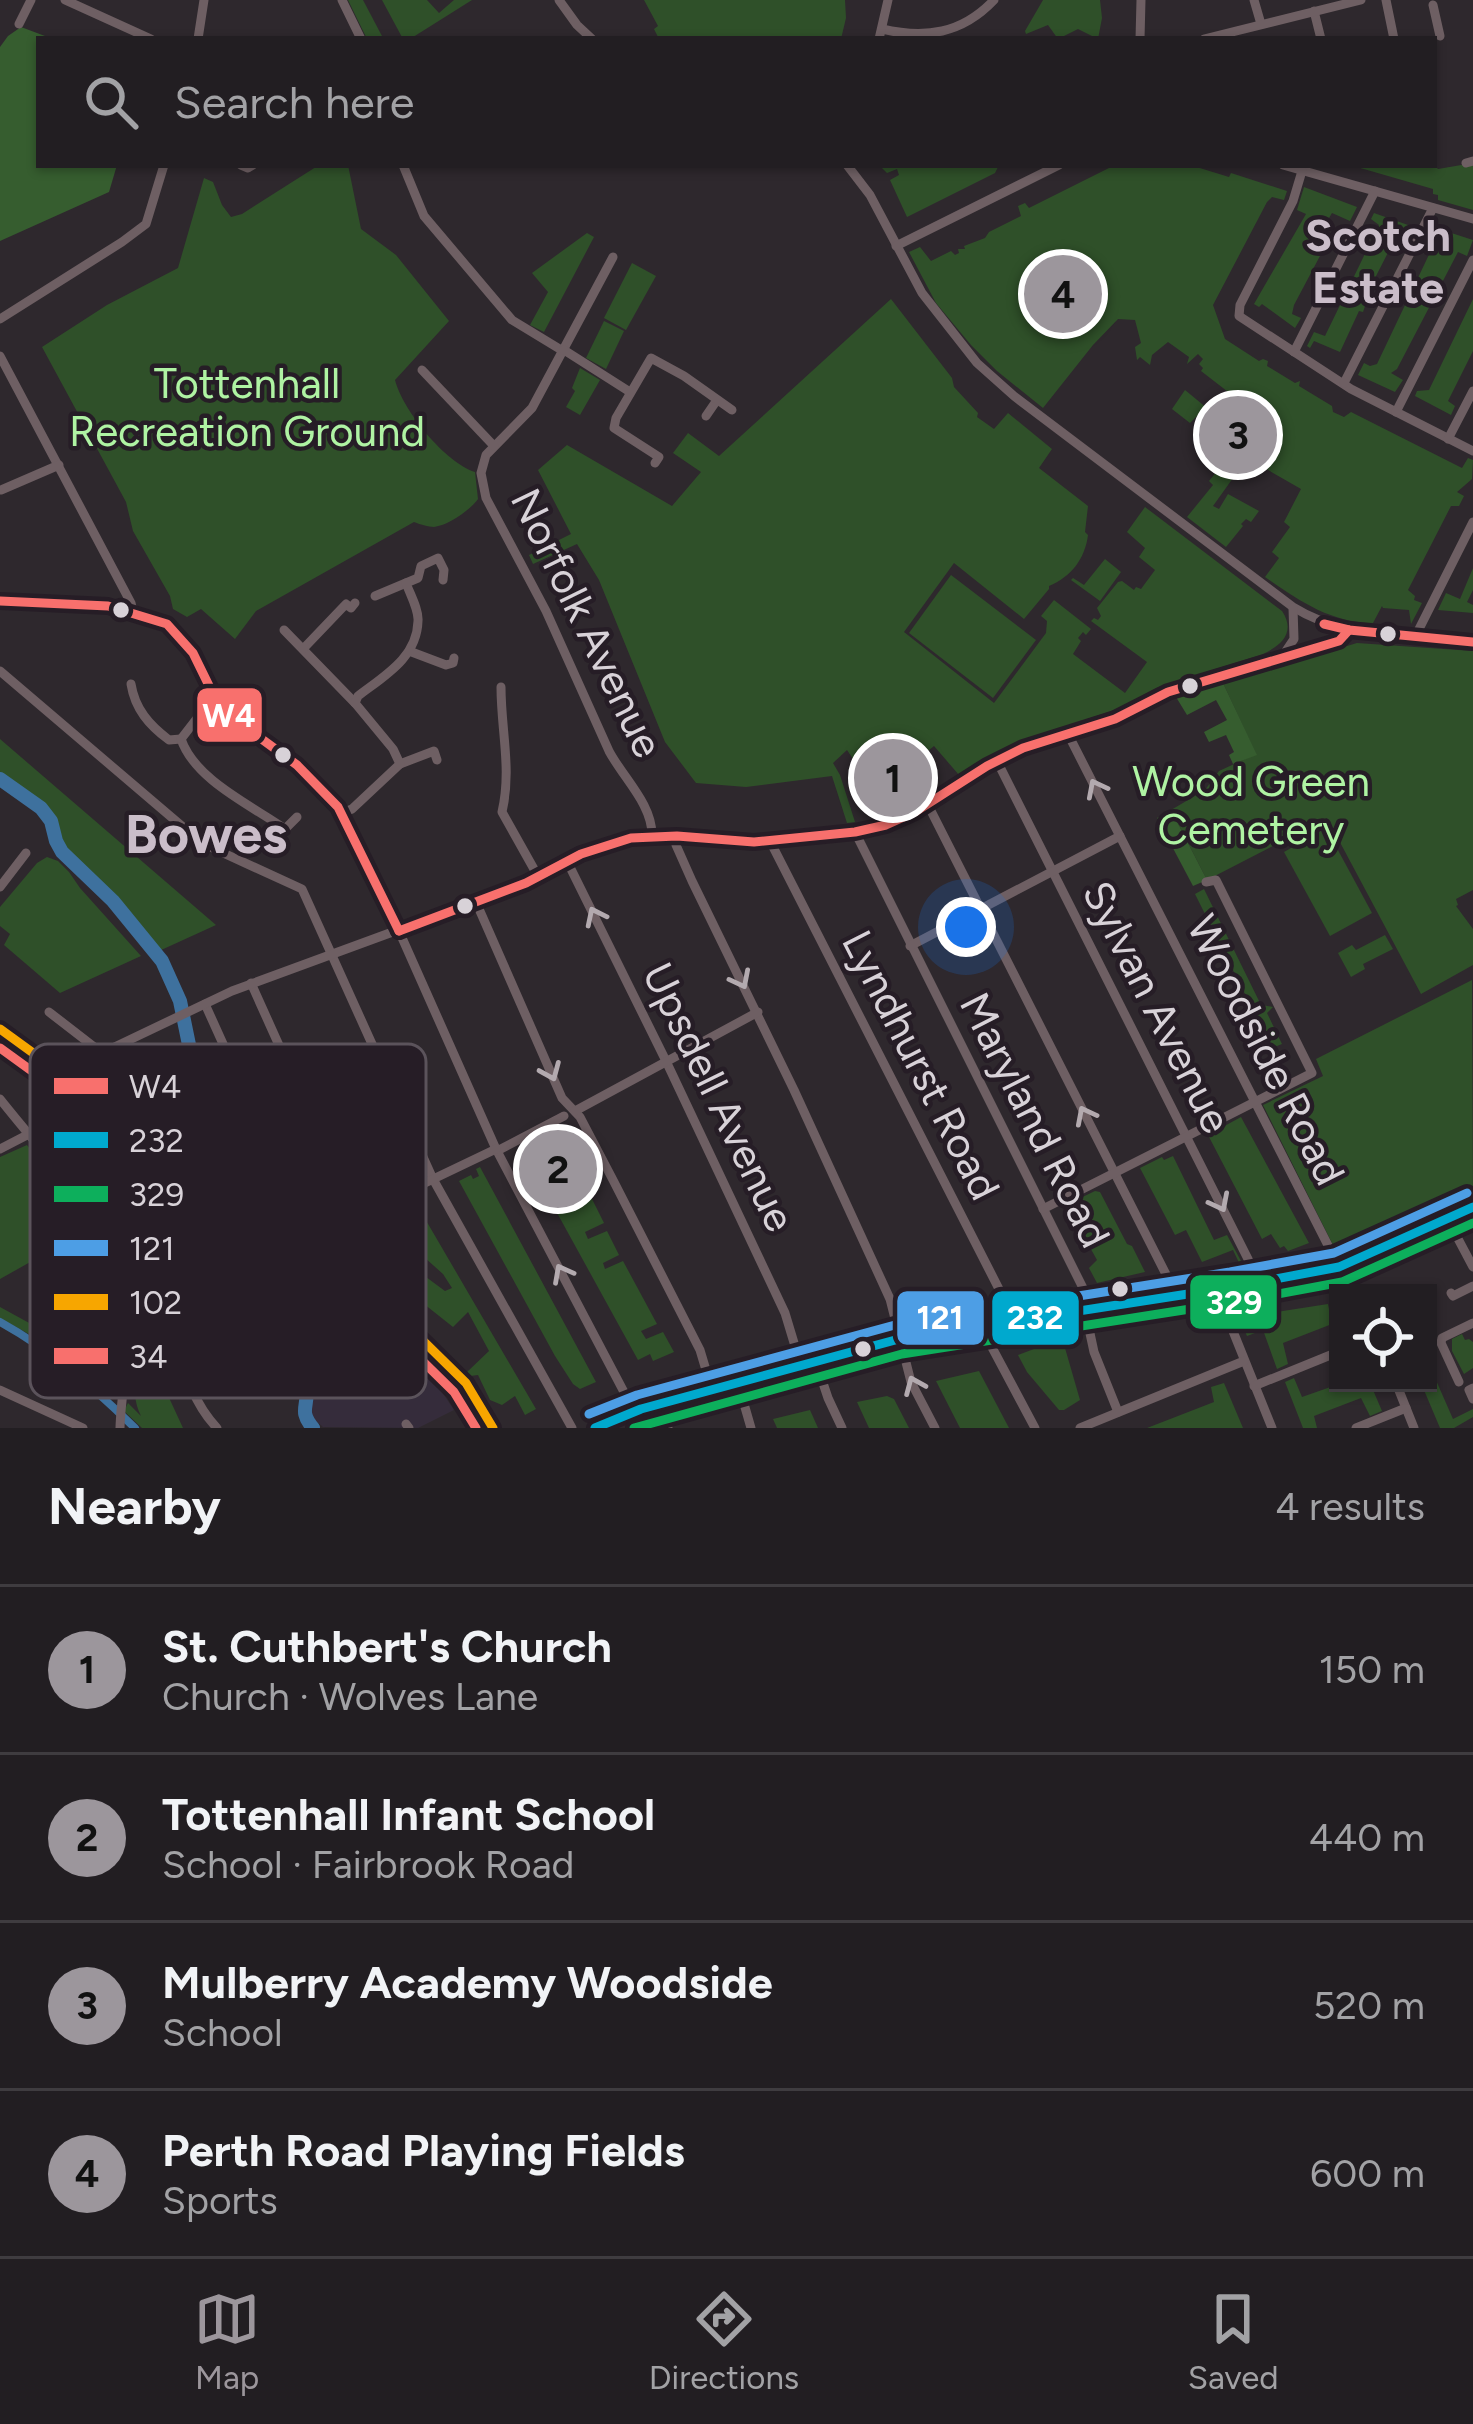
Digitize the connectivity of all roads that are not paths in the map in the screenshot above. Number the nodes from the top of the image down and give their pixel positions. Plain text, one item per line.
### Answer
1 (32, 0) edge
2 (65, 0) edge
3 (204, 0) edge
4 (342, 0) edge
5 (559, 0) edge
6 (888, 0) edge
7 (994, 0) edge
8 (1142, 0) edge
9 (1254, 0) edge
10 (1361, 0) edge
11 (1386, 0) edge
12 (1332, 3) edge
13 (1433, 5) dead end
14 (1314, 11) junction
15 (19, 24) dead end
16 (1261, 24) junction
17 (958, 27) junction
18 (1248, 33) edge
19 (880, 34) edge
20 (145, 36) edge
21 (198, 36) edge
22 (360, 36) edge
23 (589, 36) edge
24 (962, 36) edge
25 (1140, 36) edge
26 (1321, 36) edge
27 (1393, 36) edge
28 (1440, 36) dead end
29 (163, 168) edge
30 (404, 168) edge
31 (849, 168) edge
32 (859, 168) edge
33 (1030, 168) edge
34 (1053, 168) edge
35 (1294, 168) edge
36 (1302, 170) junction
37 (1034, 177) junction
38 (1375, 191) junction
39 (870, 195) junction
40 (1432, 208) junction
41 (1473, 219) edge
42 (896, 246) junction
43 (613, 257) dead end
44 (1473, 260) edge
45 (0, 319) edge
46 (563, 351) junction
47 (1294, 352) junction
48 (0, 356) edge
49 (3, 370) edge
50 (422, 370) dead end
51 (1344, 383) junction
52 (1473, 391) edge
53 (630, 392) junction
54 (717, 400) junction
55 (732, 410) dead end
56 (1396, 412) junction
57 (706, 416) dead end
58 (1448, 439) junction
59 (494, 446) junction
60 (1473, 452) edge
61 (656, 463) dead end
62 (59, 464) junction
63 (1, 490) edge
64 (1473, 523) edge
65 (443, 580) dead end
66 (406, 583) junction
67 (375, 596) dead end
68 (0, 601) edge
69 (356, 603) dead end
70 (1292, 607) junction
71 (133, 612) junction
72 (284, 630) dead end
73 (1349, 630) junction
74 (1416, 635) junction
75 (1470, 640) edge
76 (303, 649) junction
77 (409, 651) junction
78 (1280, 657) junction
79 (454, 658) dead end
80 (0, 671) edge
81 (131, 684) dead end
82 (501, 687) dead end
83 (216, 700) junction
84 (355, 704) junction
85 (1068, 734) junction
86 (180, 742) junction
87 (437, 760) dead end
88 (997, 761) junction
89 (400, 764) junction
90 (928, 805) junction
91 (342, 813) junction
92 (297, 818) dead end
93 (855, 832) junction
94 (652, 836) junction
95 (676, 836) junction
96 (1120, 836) junction
97 (770, 841) junction
98 (26, 853) dead end
99 (567, 861) junction
100 (1052, 873) junction
101 (538, 878) junction
102 (1206, 882) dead end
103 (0, 886) edge
104 (476, 902) junction
105 (981, 910) junction
106 (400, 931) junction
107 (910, 946) junction
108 (333, 955) junction
109 (251, 983) junction
110 (205, 1004) junction
111 (49, 1012) dead end
112 (758, 1012) junction
113 (0, 1029) edge
114 (90, 1044) edge
115 (121, 1044) edge
116 (223, 1044) edge
117 (278, 1044) edge
118 (372, 1044) edge
119 (0, 1048) edge
120 (30, 1049) edge
121 (666, 1061) junction
122 (30, 1069) edge
123 (0, 1099) edge
124 (1256, 1102) junction
125 (570, 1114) junction
126 (29, 1134) joint
127 (1186, 1137) junction
128 (0, 1149) edge
129 (496, 1150) junction
130 (426, 1165) edge
131 (1115, 1173) junction
132 (433, 1180) junction
133 (426, 1183) edge
134 (1473, 1207) edge
135 (1043, 1209) junction
136 (1447, 1218) junction
137 (1342, 1266) junction
138 (1473, 1267) edge
139 (1257, 1282) junction
140 (1353, 1284) edge
141 (1473, 1286) edge
142 (1216, 1289) junction
143 (1451, 1293) dead end
144 (1177, 1294) junction
145 (1089, 1309) junction
146 (1012, 1319) junction
147 (1473, 1323) edge
148 (980, 1324) junction
149 (899, 1339) junction
150 (426, 1344) edge
151 (1329, 1356) edge
152 (426, 1359) edge
153 (1244, 1361) junction
154 (817, 1362) junction
155 (801, 1366) junction
156 (1459, 1382) dead end
157 (738, 1383) junction
158 (1254, 1386) junction
159 (1473, 1388) edge
160 (0, 1390) edge
161 (712, 1390) junction
162 (1400, 1392) edge
163 (196, 1398) edge
164 (1473, 1399) edge
165 (660, 1404) junction
166 (1406, 1408) junction
167 (634, 1411) junction
168 (1118, 1412) junction
169 (60, 1418) junction
170 (51, 1428) edge
171 (82, 1428) edge
172 (217, 1428) edge
173 (485, 1428) edge
174 (572, 1428) edge
175 (596, 1428) edge
176 (668, 1428) edge
177 (751, 1428) edge
178 (842, 1428) edge
179 (934, 1428) edge
180 (1036, 1428) edge
181 (1080, 1428) edge
182 (1272, 1428) edge
183 (1356, 1428) edge
184 (1414, 1428) edge

1 - 15 street
2 - 20 street
3 - 21 street
4 - 22 street
5 - 23 street
6 - 19 street
7 - 17 street
8 - 25 street
9 - 16 street
10 - 12 street
11 - 27 street
12 - 14 street
13 - 28 street
14 - 16 street
14 - 26 street
16 - 18 street
17 - 19 street
17 - 24 street
29 - 45 street
30 - 46 street
31 - 39 street
32 - 39 street
33 - 37 street
34 - 37 street
35 - 36 street
36 - 38 street
36 - 47 street
37 - 42 street
38 - 40 street
38 - 47 street
39 - 42 street
40 - 41 street
40 - 51 street
42 - 70 street
43 - 46 street, Norfolk Avenue
44 - 56 street
46 - 53 street
46 - 59 street, Norfolk Avenue
47 - 51 street
48 - 49 street
49 - 62 street
50 - 59 street
51 - 56 street
52 - 58 street
53 - 54 street
53 - 61 street
54 - 55 street
54 - 57 street
56 - 58 street
58 - 60 street
59 - 94 street, Norfolk Avenue
62 - 63 street
62 - 71 street
64 - 74 street
65 - 66 street
66 - 67 street
66 - 77 street
68 - 71 street
69 - 76 street
70 - 73 street
70 - 78 street
71 - 83 street
72 - 76 street
73 - 74 street
73 - 78 street
74 - 75 street
76 - 84 street
77 - 79 street
77 - 84 street
78 - 85 street
80 - 108 street
81 - 86 street
82 - 101 street
83 - 86 street
83 - 91 street
84 - 89 street
85 - 88 street
96 -> 85 street, Woodside Road
86 - 92 street
87 - 89 street
88 - 90 street
88 - 100 street, Sylvan Avenue
89 - 91 street
90 - 93 street
90 - 105 street
91 - 106 street
93 - 97 street
93 - 107 street, Maryland Road
94 - 95 street
94 - 99 street
95 - 97 street
95 -> 112 street
96 - 100 street
96 - 124 street, Woodside Road
97 - 146 street, Lyndhurst Road
98 - 103 street
99 - 101 street
121 -> 99 street, Upsdell Avenue
100 - 105 street
100 - 127 street, Sylvan Avenue
101 - 104 street
102 - 124 street
104 - 106 street
104 -> 125 street
105 - 107 street
131 -> 105 street
106 - 108 street
106 - 129 street
107 - 135 street, Maryland Road
108 - 109 street
108 - 118 street
109 - 110 street
109 - 117 street
110 - 115 street
110 - 116 street
111 - 114 street
112 - 121 street
112 - 149 street
113 - 120 highway
119 - 122 highway
121 - 125 street
121 - 155 street, Upsdell Avenue
123 - 126 street
124 - 127 street
124 - 137 street, Woodside Road
125 - 129 street
125 - 161 street
126 - 128 street
127 - 131 street
127 -> 139 street, Sylvan Avenue
129 - 132 street
167 -> 129 street
130 - 132 street
131 - 135 street
131 - 144 street
132 - 133 street
132 - 174 street
134 - 136 main road
135 - 145 street, Maryland Road
136 - 137 main road
136 - 138 street
137 - 139 main road
137 - 140 street, Woodside Road
139 - 142 main road
141 - 143 street
142 - 144 main road
142 - 153 street
144 - 145 main road
145 - 146 main road
145 - 168 street, Maryland Road
146 - 148 main road
147 - 156 street
148 - 149 main road
148 - 180 street
149 - 154 main road
179 -> 149 street
150 - 173 highway
151 - 158 street
152 - 173 highway
153 - 158 street
153 - 168 street
154 - 155 main road
154 - 178 street
155 - 157 main road
157 - 161 main road
157 - 177 street
158 - 182 street
159 - 164 street
160 - 169 street
161 - 165 main road
162 - 166 street
163 - 172 street
165 - 167 main road
165 - 176 street
166 - 183 street
166 - 184 street
167 - 175 main road
168 - 181 street
169 - 170 street
169 - 171 street

